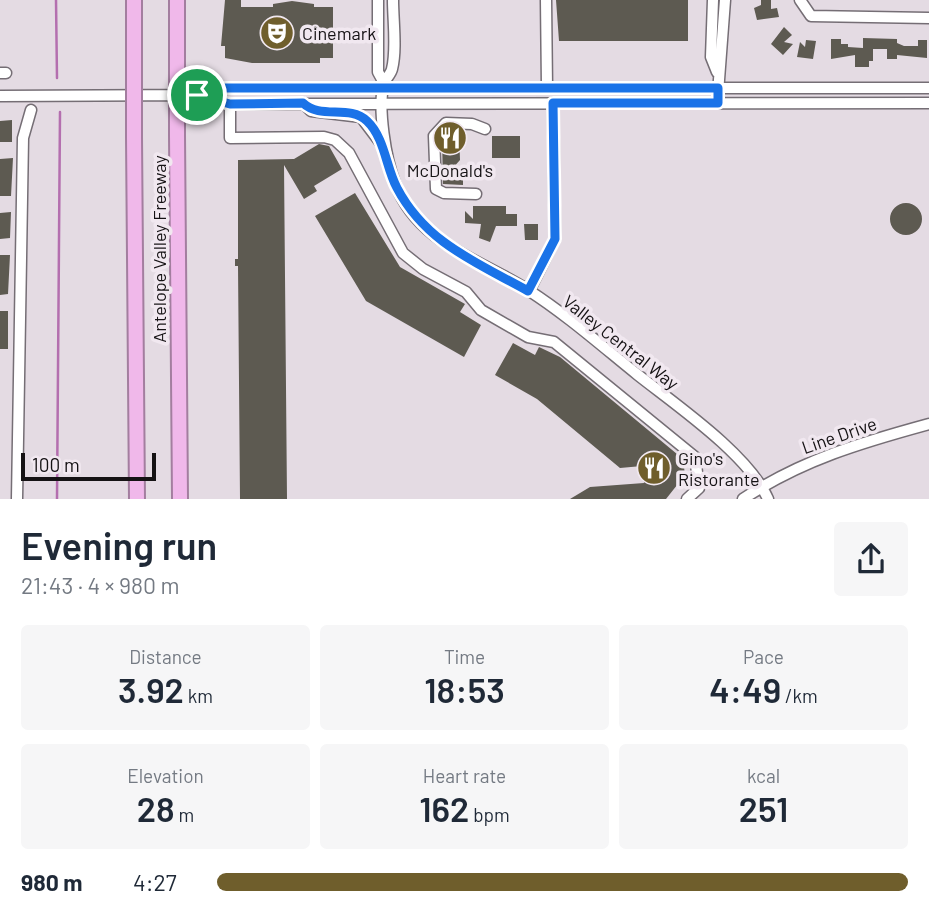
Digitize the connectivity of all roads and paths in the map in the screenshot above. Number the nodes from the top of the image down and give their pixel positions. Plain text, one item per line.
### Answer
1 (134, 0) edge
2 (177, 0) edge
3 (378, 0) edge
4 (393, 0) edge
5 (546, 0) edge
6 (713, 0) edge
7 (725, 0) edge
8 (800, 0) edge
9 (929, 18) edge
10 (717, 73) junction
11 (384, 86) junction
12 (547, 88) junction
13 (718, 88) junction
14 (929, 88) edge
15 (197, 95) junction
16 (0, 96) edge
17 (303, 103) junction
18 (553, 103) junction
19 (718, 103) junction
20 (929, 103) edge
21 (230, 104) junction
22 (384, 104) junction
23 (30, 110) dead end
24 (485, 129) dead end
25 (386, 150) junction
26 (476, 194) dead end
27 (528, 291) junction
28 (929, 424) edge
29 (762, 486) junction
30 (17, 499) edge
31 (137, 499) edge
32 (180, 499) edge
33 (687, 499) edge
34 (743, 499) edge
35 (768, 499) edge

1 - 31 highway, Antelope Valley Freeway, bridge
2 - 32 highway, Antelope Valley Freeway, bridge
3 - 11 street, Valley Central Way
4 - 11 street, Valley Central Way
5 - 12 street
6 - 10 street
7 - 10 street
8 - 9 street
10 - 13 street
11 - 12 street
11 - 15 street
11 - 22 street, Valley Central Way
12 - 13 street
13 - 14 street
13 - 19 street
15 - 16 street
15 - 21 street
17 - 21 street
17 - 22 street
17 - 25 street
18 - 19 street
18 - 22 street
18 - 27 street
19 - 20 street
21 - 33 street
22 - 25 street, Valley Central Way
23 - 30 street
24 - 26 street
25 - 27 street, Valley Central Way
27 - 29 street, Valley Central Way
28 - 29 street, Line Drive
29 - 34 street, Line Drive
29 - 35 street, Valley Central Way

